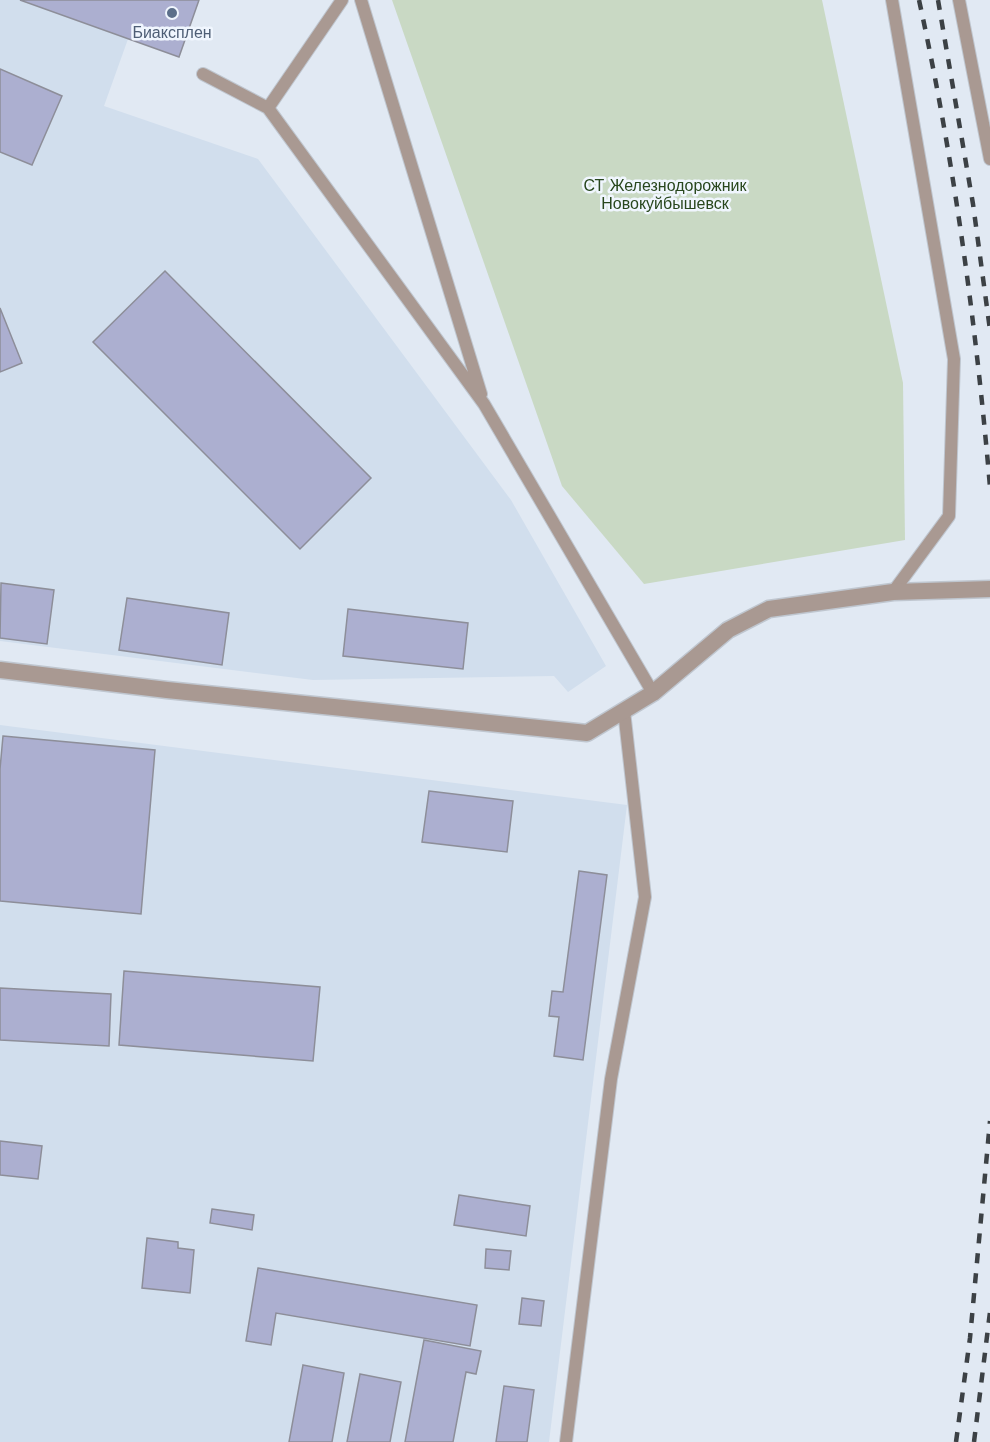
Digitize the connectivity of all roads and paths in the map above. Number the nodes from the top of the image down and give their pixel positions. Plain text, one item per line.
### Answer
1 (342, 0) edge
2 (361, 0) edge
3 (892, 0) edge
4 (959, 0) edge
5 (203, 74) dead end
6 (268, 108) junction
7 (990, 159) edge
8 (484, 404) junction
9 (990, 589) edge
10 (893, 592) junction
11 (0, 670) edge
12 (653, 693) junction
13 (624, 711) junction
14 (566, 1442) edge

1 - 6 lane
2 - 8 lane
3 - 10 lane
4 - 7 lane
5 - 6 lane
6 - 8 lane
8 - 12 lane
9 - 10 street
10 - 12 street
11 - 13 street
12 - 13 street
13 - 14 lane

